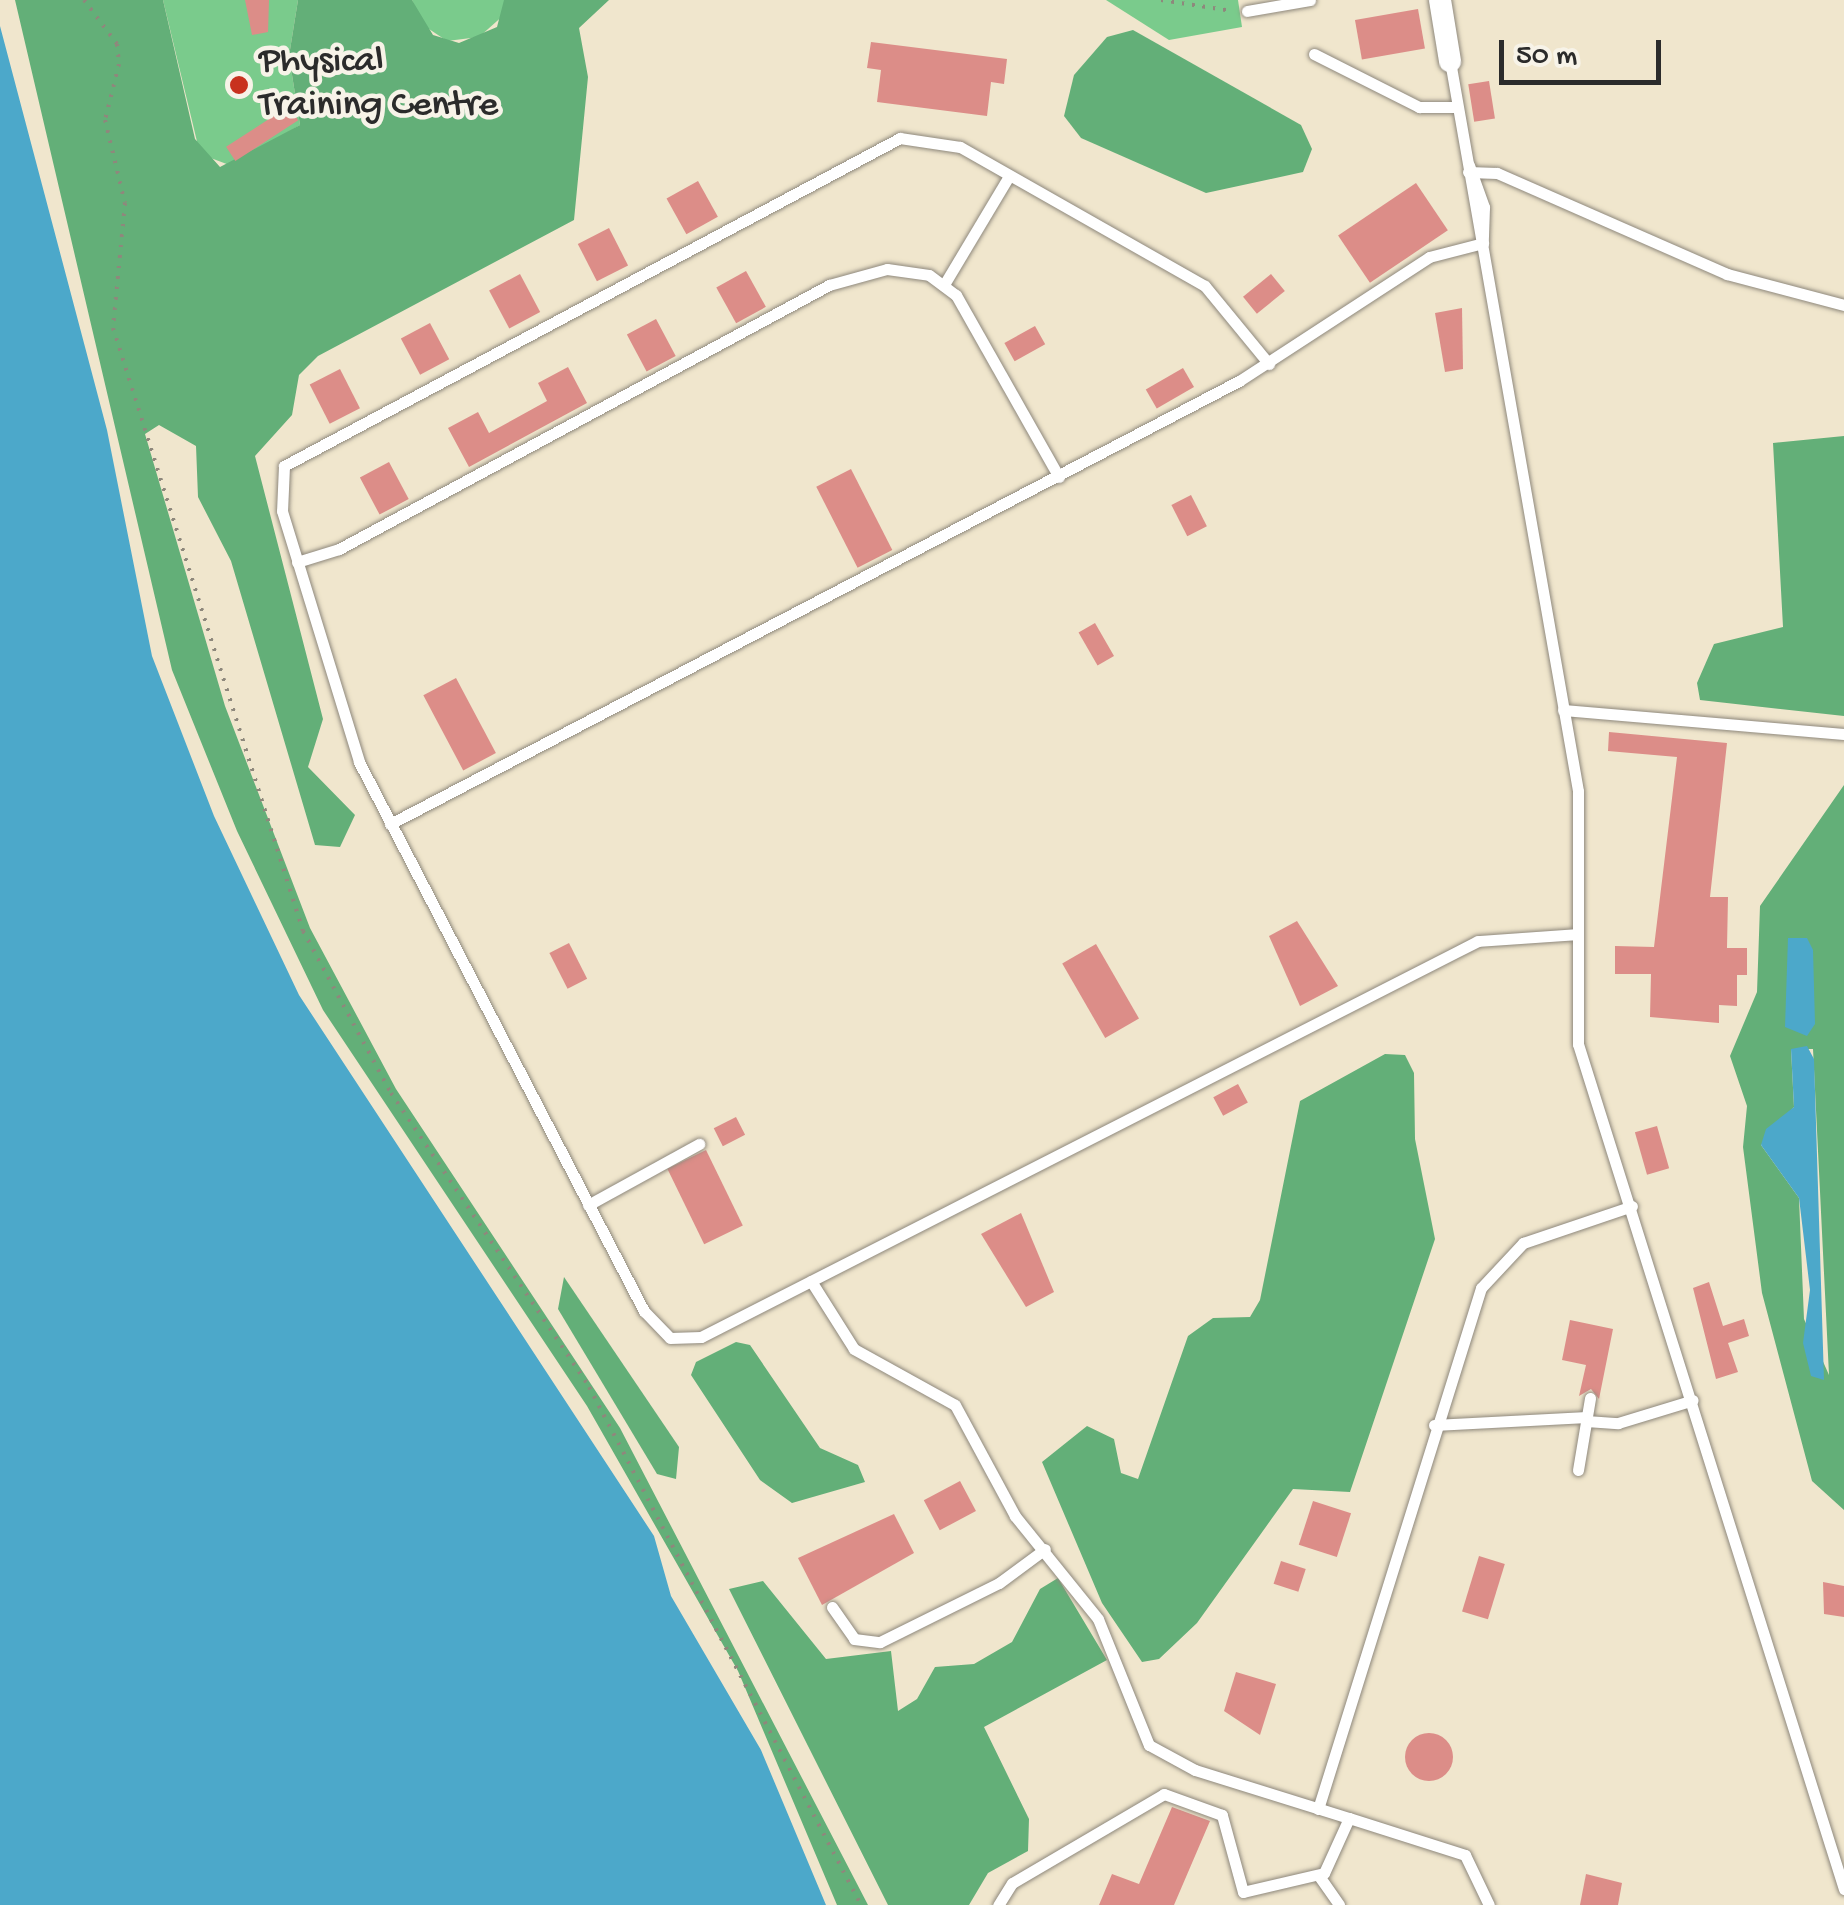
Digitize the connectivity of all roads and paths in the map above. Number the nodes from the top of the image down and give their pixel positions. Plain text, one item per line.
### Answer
1 (84, 0) edge
2 (1161, 0) edge
3 (1310, 0) edge
4 (1440, 0) edge
5 (1247, 11) joint
6 (1314, 54) dead end
7 (1450, 61) joint
8 (1457, 106) junction
9 (1470, 172) junction
10 (1009, 176) junction
11 (1481, 244) junction
12 (945, 283) junction
13 (1844, 305) edge
14 (1269, 364) junction
15 (1060, 477) junction
16 (297, 562) junction
17 (1563, 710) junction
18 (1844, 734) edge
19 (390, 824) junction
20 (1577, 934) junction
21 (698, 1144) dead end
22 (588, 1206) junction
23 (1632, 1206) junction
24 (812, 1281) junction
25 (1590, 1398) dead end
26 (1694, 1400) junction
27 (1586, 1419) junction
28 (1434, 1425) junction
29 (1578, 1470) dead end
30 (1045, 1549) junction
31 (832, 1607) dead end
32 (1318, 1809) junction
33 (1349, 1818) junction
34 (1319, 1876) junction
35 (1844, 1889) edge
36 (1245, 1899) edge
37 (861, 1905) edge
38 (998, 1905) edge
39 (1339, 1905) edge
40 (1489, 1905) edge

1 - 37 path
2 - 5 path
3 - 5 lane
4 - 7 street
6 - 8 lane
7 - 8 lane
8 - 9 lane
9 - 11 lane
9 - 13 lane
10 - 12 lane
10 - 14 lane
10 - 16 lane
11 - 14 lane
11 - 17 lane
12 - 15 lane
12 - 16 lane
14 - 15 lane
15 - 19 lane
16 - 19 lane
17 - 18 lane
17 - 20 lane
19 - 22 lane
20 - 23 lane
20 - 24 lane
21 - 22 lane
22 - 24 lane
23 - 26 lane
23 - 28 lane
24 - 30 lane
25 - 27 lane
26 - 27 lane
26 - 35 lane
27 - 28 lane
27 - 29 lane
28 - 32 lane
30 - 31 lane
30 - 32 lane
32 - 33 lane
33 - 34 lane
33 - 40 lane
34 - 36 lane
34 - 39 lane
36 - 38 lane

